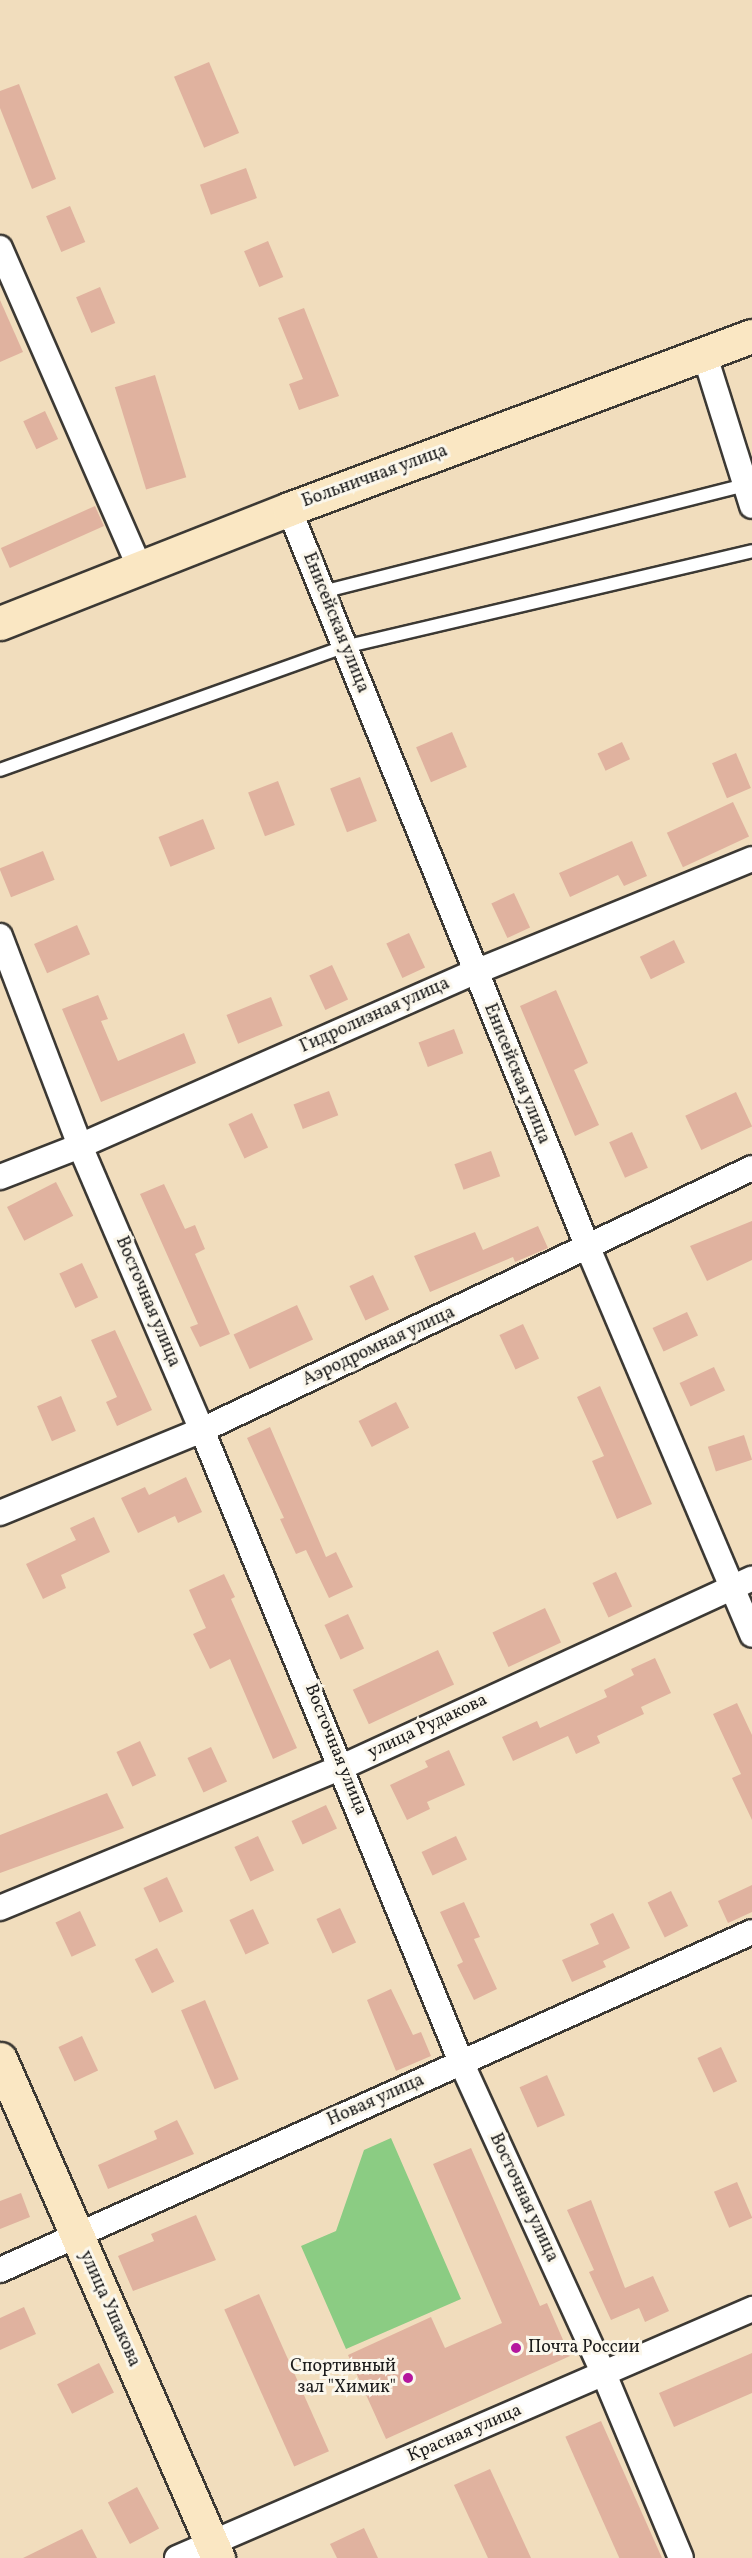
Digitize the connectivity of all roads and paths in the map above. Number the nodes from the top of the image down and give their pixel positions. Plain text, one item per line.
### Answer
1 (0, 248) edge
2 (752, 336) edge
3 (705, 356) junction
4 (749, 496) edge
5 (289, 509) junction
6 (752, 551) edge
7 (140, 568) junction
8 (322, 592) junction
9 (0, 623) edge
10 (344, 647) junction
11 (0, 770) edge
12 (752, 859) edge
13 (0, 936) edge
14 (475, 972) junction
15 (80, 1146) junction
16 (752, 1168) edge
17 (0, 1177) edge
18 (588, 1248) junction
19 (202, 1430) junction
20 (0, 1513) edge
21 (742, 1583) edge
22 (752, 1635) edge
23 (342, 1767) junction
24 (0, 1908) edge
25 (752, 1932) edge
26 (0, 2059) edge
27 (461, 2062) junction
28 (76, 2235) junction
29 (0, 2270) edge
30 (752, 2310) edge
31 (604, 2374) junction
32 (215, 2550) edge
33 (177, 2558) edge
34 (681, 2558) edge

1 - 7 street
2 - 3 street, Больничная улица
3 - 4 street
3 - 5 street, Больничная улица
4 - 8 lane
5 - 7 street, Больничная улица
5 - 8 street, Енисейская улица
6 - 10 lane
7 - 9 street, Больничная улица
8 - 10 street, Енисейская улица
10 - 11 lane
10 - 14 street, Енисейская улица
12 - 14 street, Гидролизная улица
13 - 15 street, Восточная улица
14 - 15 street, Гидролизная улица
14 - 18 street, Енисейская улица
15 - 17 street, Гидролизная улица
15 - 19 street, Восточная улица
16 - 18 street, Аэродромная улица
18 - 19 street, Аэродромная улица
18 - 21 street, Енисейская улица
19 - 20 street, Аэродромная улица
19 - 23 street, Восточная улица
21 - 22 street, Енисейская улица
21 - 23 street, улица Рудакова
23 - 24 street, улица Рудакова
23 - 27 street, Восточная улица
25 - 27 street, Новая улица
26 - 28 street, улица Ушакова
27 - 28 street, Новая улица
27 - 31 street, Восточная улица
28 - 29 street, Новая улица
28 - 32 street, улица Ушакова
30 - 31 street, Красная улица
31 - 32 street, Красная улица
31 - 34 street, Восточная улица
32 - 33 street, Красная улица

